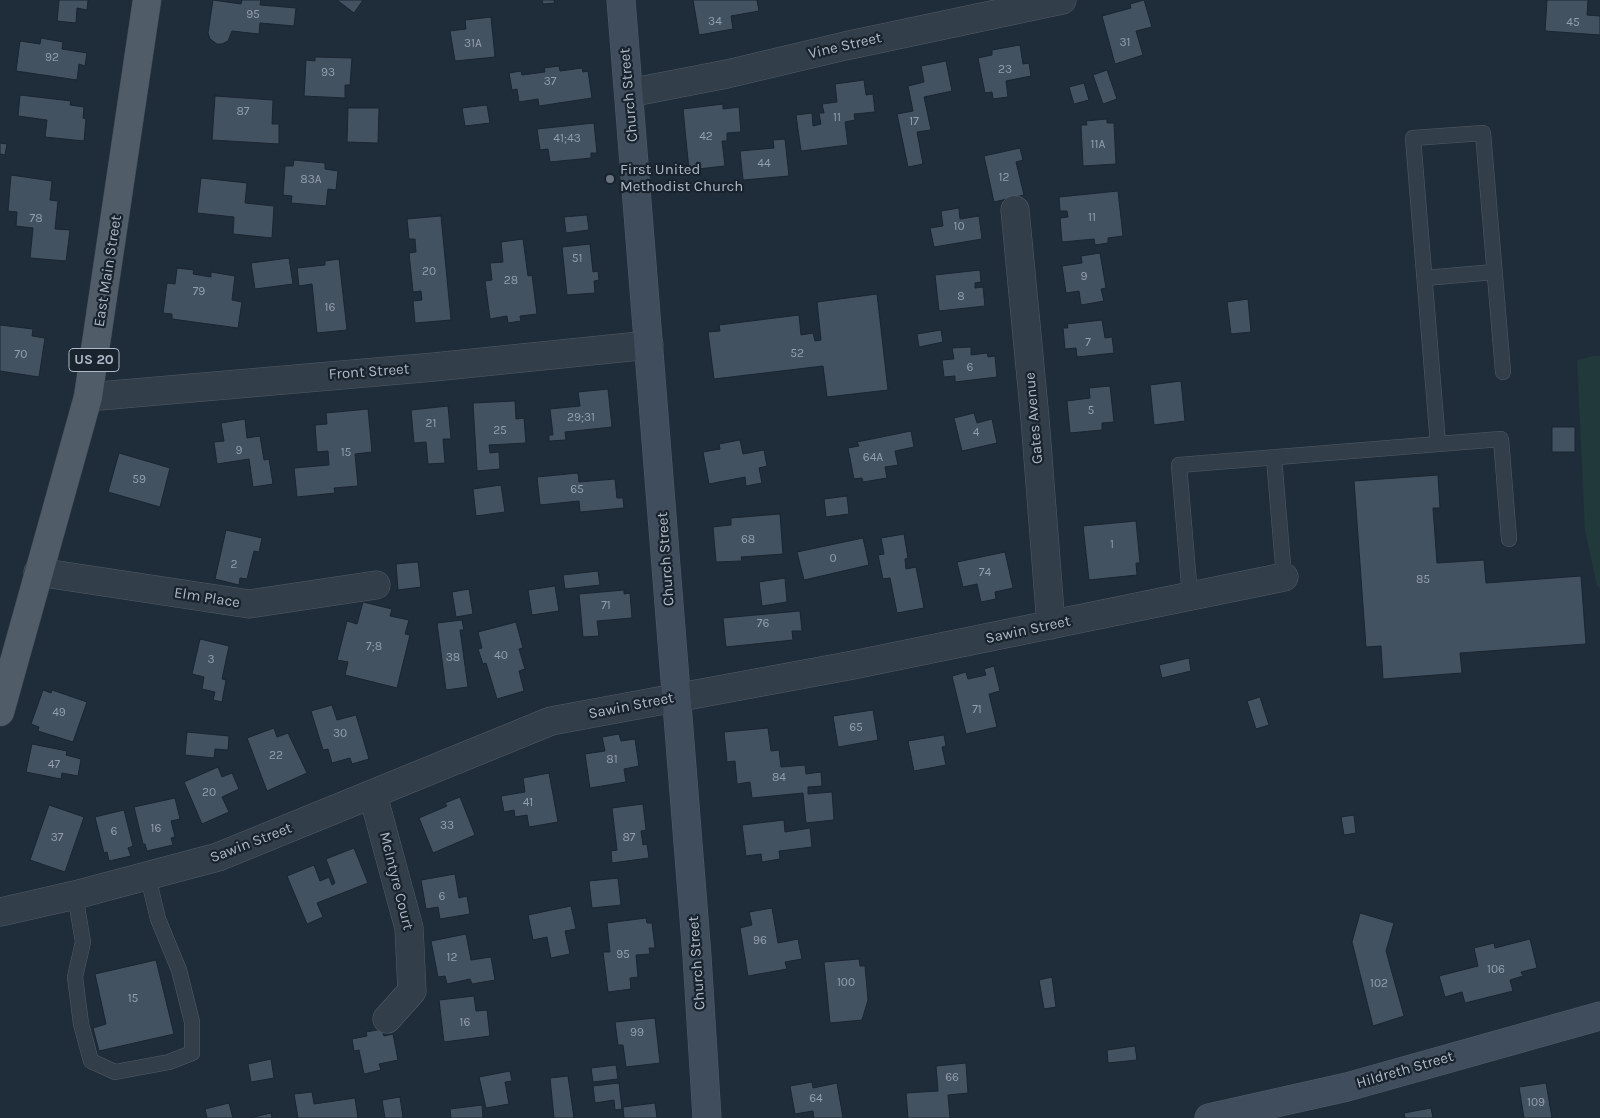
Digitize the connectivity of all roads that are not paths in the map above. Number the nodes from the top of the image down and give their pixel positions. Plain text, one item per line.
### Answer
1 (147, 0) edge
2 (621, 0) edge
3 (1062, 0) edge
4 (629, 93) junction
5 (1015, 210) dead end
6 (1494, 272) junction
7 (1425, 278) junction
8 (649, 345) junction
9 (1503, 372) dead end
10 (88, 397) junction
11 (1438, 444) junction
12 (1274, 458) junction
13 (1509, 539) dead end
14 (38, 572) junction
15 (1284, 577) joint
16 (376, 585) dead end
17 (1190, 596) junction
18 (1050, 625) junction
19 (676, 697) junction
20 (0, 712) edge
21 (373, 794) junction
22 (148, 877) junction
23 (75, 896) junction
24 (0, 912) edge
25 (1600, 1016) edge
26 (387, 1019) dead end
27 (707, 1118) edge
28 (1209, 1118) edge

1 - 10 main road, East Main Street / US 20
2 - 4 street, Church Street
3 - 4 street, Vine Street
4 - 8 street, Church Street
5 - 18 street, Gates Avenue
6 - 7 lane
6 - 7 lane
6 - 9 lane
7 - 11 lane
8 - 10 street, Front Street
8 - 19 street, Church Street
10 - 14 main road, East Main Street / US 20
11 - 12 lane
11 - 13 lane
12 - 15 lane
12 - 17 lane
14 - 16 street, Elm Place
14 - 20 main road, East Main Street / US 20
15 - 17 street, Sawin Street
17 - 18 street, Sawin Street
18 - 19 street, Sawin Street
19 - 21 street, Sawin Street
19 - 27 street, Church Street
21 - 22 street, Sawin Street
21 - 26 street, McIntyre Court
22 - 23 street, Sawin Street
22 - 23 lane
23 - 24 street, Sawin Street
25 - 28 street, Hildreth Street

